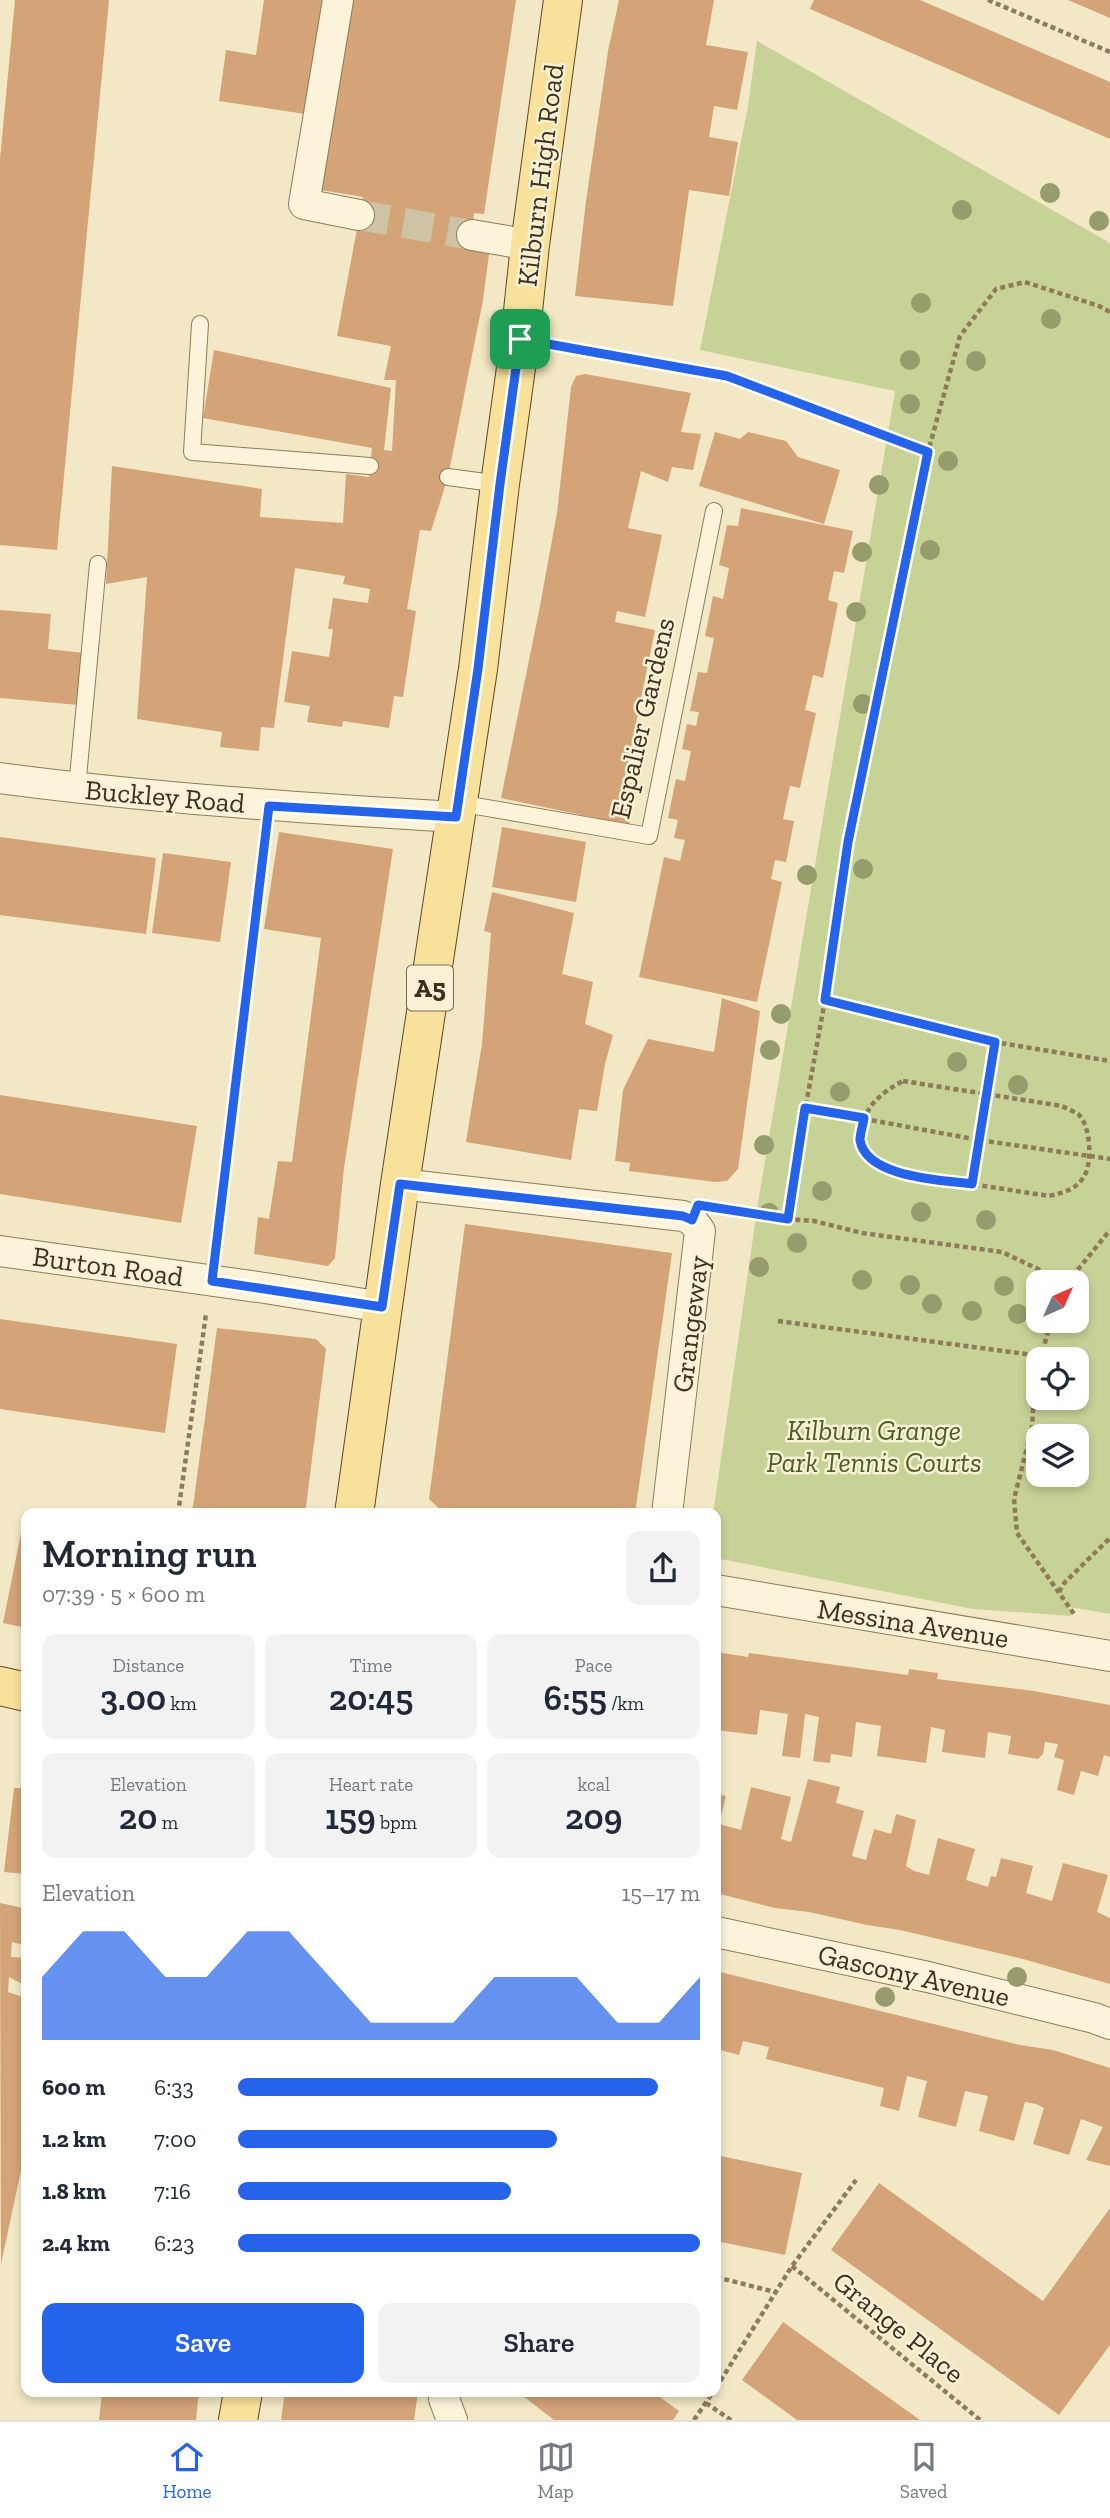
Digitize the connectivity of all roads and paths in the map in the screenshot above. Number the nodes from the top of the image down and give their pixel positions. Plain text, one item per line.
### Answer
1 (338, 0) edge
2 (563, 0) edge
3 (988, 0) edge
4 (1110, 52) edge
5 (359, 215) tunnel mouth
6 (472, 234) tunnel mouth
7 (530, 245) junction
8 (1110, 312) edge
9 (200, 324) dead end
10 (520, 339) junction
11 (928, 452) junction
12 (370, 466) dead end
13 (448, 477) dead end
14 (500, 484) junction
15 (714, 511) dead end
16 (99, 564) dead end
17 (0, 778) edge
18 (77, 788) junction
19 (269, 806) junction
20 (456, 810) junction
21 (825, 1000) junction
22 (995, 1042) junction
23 (1110, 1061) edge
24 (987, 1094) junction
25 (805, 1108) junction
26 (864, 1118) junction
27 (979, 1140) junction
28 (1088, 1157) junction
29 (1110, 1159) edge
30 (400, 1184) junction
31 (972, 1184) junction
32 (788, 1219) junction
33 (692, 1220) junction
34 (1110, 1230) edge
35 (0, 1251) edge
36 (1039, 1270) edge
37 (1078, 1270) edge
38 (212, 1281) junction
39 (382, 1307) junction
40 (778, 1321) dead end
41 (1026, 1356) edge
42 (1033, 1410) edge
43 (179, 1508) edge
44 (355, 1508) edge
45 (668, 1508) edge
46 (1110, 1538) edge
47 (721, 1591) edge
48 (1059, 1592) junction
49 (1107, 1655) edge
50 (0, 1686) edge
51 (21, 1691) edge
52 (721, 1933) edge
53 (1110, 2024) edge
54 (856, 2180) dead end
55 (792, 2266) junction
56 (721, 2278) edge
57 (775, 2292) junction
58 (721, 2379) edge
59 (242, 2397) edge
60 (444, 2397) edge
61 (710, 2397) edge
62 (706, 2403) junction
63 (239, 2420) edge
64 (452, 2420) edge
65 (694, 2420) edge
66 (732, 2420) edge
67 (980, 2420) edge

1 - 5 street
2 - 7 main road, Kilburn High Road / A5
3 - 4 path
6 - 7 street
7 - 10 main road, Kilburn High Road / A5
8 - 11 path
9 - 12 lane
10 - 11 path
10 - 14 main road, Kilburn High Road / A5
11 - 21 path
13 - 14 lane
14 - 20 main road, Kilburn High Road / A5
15 - 20 lane, Espalier Gardens
16 - 18 lane
17 - 18 street, Buckley Road
18 - 19 street, Buckley Road
19 - 20 street, Buckley Road
19 - 38 path
20 - 30 main road, Kilburn High Road / A5
21 - 22 path
21 - 25 path
22 - 23 path
22 - 24 path
24 - 26 path
24 - 27 path
24 - 28 path
25 - 26 path
25 - 32 path
26 - 27 path
26 - 31 path
27 - 28 path
27 - 31 path
28 - 29 path
28 - 31 path
30 - 33 street, Grangeway
30 - 39 main road, Kilburn High Road / A5
32 - 33 path
32 - 36 path
33 - 45 street, Grangeway
34 - 37 path
35 - 38 street, Burton Road
38 - 39 street, Burton Road
38 - 43 path
39 - 44 main road, Kilburn High Road / A5
40 - 41 path
42 - 48 path
46 - 48 path
47 - 49 street, Messina Avenue
48 - 49 path
50 - 51 main road
52 - 53 street, Gascony Avenue
54 - 55 path
55 - 57 path
55 - 67 path, Grange Place
56 - 57 path
57 - 58 path
59 - 63 main road
60 - 64 street
61 - 62 path
62 - 65 path
62 - 66 path

